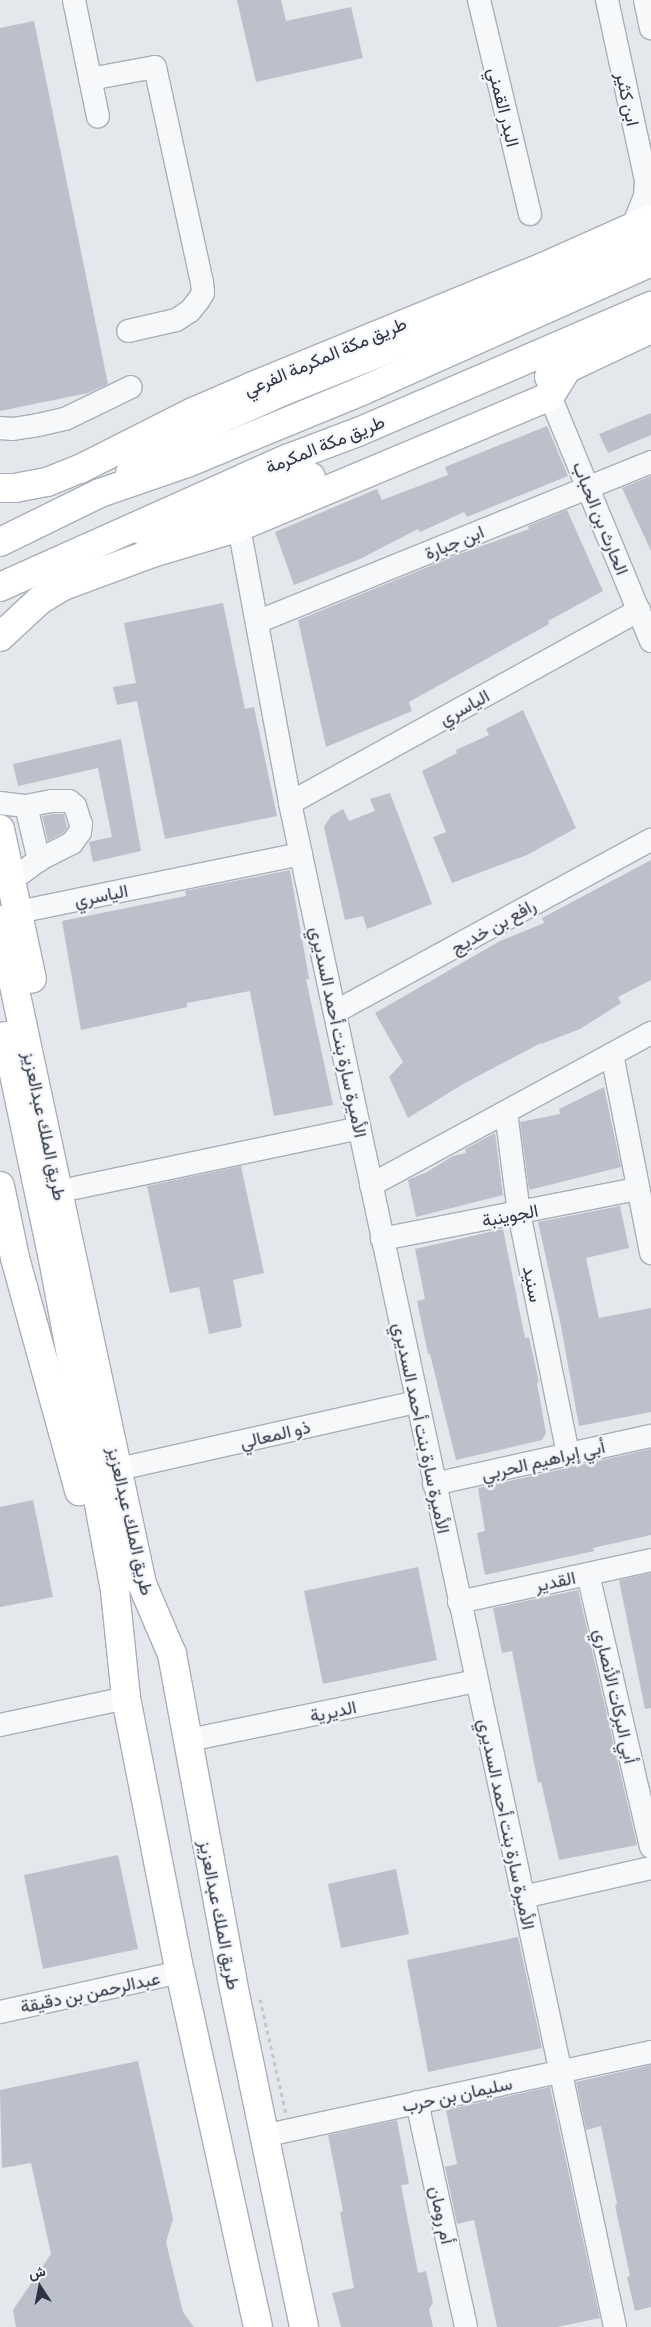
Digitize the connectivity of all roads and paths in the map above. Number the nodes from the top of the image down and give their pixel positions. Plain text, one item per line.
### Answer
1 (74, 0) edge
2 (478, 0) edge
3 (607, 0) edge
4 (645, 0) edge
5 (651, 28) edge
6 (90, 79) junction
7 (98, 118) dead end
8 (647, 169) edge
9 (530, 214) dead end
10 (645, 227) edge
11 (651, 262) edge
12 (651, 306) edge
13 (128, 331) dead end
14 (640, 334) edge
15 (566, 370) junction
16 (131, 387) dead end
17 (550, 396) junction
18 (0, 428) edge
19 (651, 462) edge
20 (588, 487) junction
21 (0, 488) edge
22 (100, 493) junction
23 (239, 527) junction
24 (0, 542) edge
25 (100, 542) junction
26 (0, 587) edge
27 (639, 610) junction
28 (257, 622) junction
29 (0, 637) edge
30 (651, 641) edge
31 (0, 803) edge
32 (290, 803) junction
33 (26, 806) junction
34 (0, 829) edge
35 (651, 840) edge
36 (301, 854) junction
37 (39, 860) junction
38 (11, 880) junction
39 (9, 916) edge
40 (0, 1010) edge
41 (335, 1012) junction
42 (651, 1033) edge
43 (612, 1054) junction
44 (506, 1112) junction
45 (359, 1128) junction
46 (371, 1185) junction
47 (0, 1186) edge
48 (75, 1188) junction
49 (638, 1189) junction
50 (519, 1213) junction
51 (382, 1239) junction
52 (651, 1253) edge
53 (8, 1259) edge
54 (417, 1402) junction
55 (651, 1436) edge
56 (568, 1454) junction
57 (132, 1466) junction
58 (434, 1484) junction
59 (651, 1560) edge
60 (588, 1574) junction
61 (459, 1602) junction
62 (172, 1654) junction
63 (122, 1668) junction
64 (476, 1681) junction
65 (126, 1698) junction
66 (0, 1725) edge
67 (189, 1740) junction
68 (651, 1847) edge
69 (651, 1868) edge
70 (523, 1897) junction
71 (180, 1972) junction
72 (0, 2012) edge
73 (651, 2052) edge
74 (561, 2071) junction
75 (417, 2102) junction
76 (263, 2136) junction
77 (258, 2327) edge
78 (304, 2327) edge
79 (466, 2327) edge
80 (616, 2327) edge

1 - 6 street
2 - 9 street, البدر القمني
3 - 8 street, ابن كثير
4 - 5 street
6 - 7 street
6 - 13 street
8 - 10 street, ابن كثير
10 - 21 main road, طريق مكة المكرمة الفرعي
10 - 22 main road
11 - 22 main road, طريق مكة المكرمة
12 - 25 main road, طريق مكة المكرمة
14 - 15 main road
15 - 17 main road
15 - 25 main road
16 - 18 street
17 - 20 street, الحارث بن الحباب
17 - 23 main road
19 - 20 street, ابن جبارة
20 - 27 street, الحارث بن الحباب
20 - 28 street, ابن جبارة
22 - 24 main road, طريق مكة المكرمة
23 - 28 street, الأميرة سارة بنت أحمد السديري
23 - 29 main road
25 - 26 main road, طريق مكة المكرمة
27 - 30 street, الحارث بن الحباب
27 - 32 street, الياسري
28 - 32 street, الأميرة سارة بنت أحمد السديري
31 - 33 street
32 - 36 street, الأميرة سارة بنت أحمد السديري
33 - 37 street
33 - 37 street
34 - 38 main road
35 - 41 street, رافع بن خديج
36 - 39 street, الياسري
36 - 41 street, الأميرة سارة بنت أحمد السديري
37 - 38 street
38 - 39 main road
39 - 48 main road
39 - 62 main road, طريق الملك عبدالعزيز
40 - 63 main road, طريق الملك عبدالعزيز
41 - 45 street, الأميرة سارة بنت أحمد السديري
42 - 43 street
43 - 44 street
43 - 49 street
44 - 46 street
44 - 50 street, سنيد
45 - 46 street, الأميرة سارة بنت أحمد السديري
45 - 48 street
46 - 51 street, الأميرة سارة بنت أحمد السديري
47 - 53 main road
48 - 57 main road
49 - 50 street, الجوينبة
49 - 52 street
50 - 51 street, الجوينبة
50 - 56 street, سنيد
51 - 54 street, الأميرة سارة بنت أحمد السديري
53 - 63 main road
54 - 57 street, ذو المعالي
54 - 58 street, الأميرة سارة بنت أحمد السديري
55 - 56 street, أبي إبراهيم الحربي
56 - 58 street, أبي إبراهيم الحربي
57 - 62 main road
58 - 61 street, الأميرة سارة بنت أحمد السديري
59 - 60 street, القدير
60 - 61 street, القدير
60 - 68 street, أبي البركات الأنصاري
61 - 64 street, الأميرة سارة بنت أحمد السديري
62 - 67 main road, طريق الملك عبدالعزيز
63 - 65 main road, طريق الملك عبدالعزيز
64 - 67 street, الديرية
64 - 70 street, الأميرة سارة بنت أحمد السديري
65 - 66 street
65 - 71 main road, طريق الملك عبدالعزيز
67 - 76 main road, طريق الملك عبدالعزيز
69 - 70 street
70 - 74 street, الأميرة سارة بنت أحمد السديري
71 - 72 street, عبدالرحمن بن دقيقة
71 - 77 main road, طريق الملك عبدالعزيز
73 - 74 street, سليمان بن حرب
74 - 75 street, سليمان بن حرب
74 - 80 street, الأميرة سارة بنت أحمد السديري
75 - 76 street, سليمان بن حرب
75 - 79 street, أم رومان
76 - 78 main road, طريق الملك عبدالعزيز

